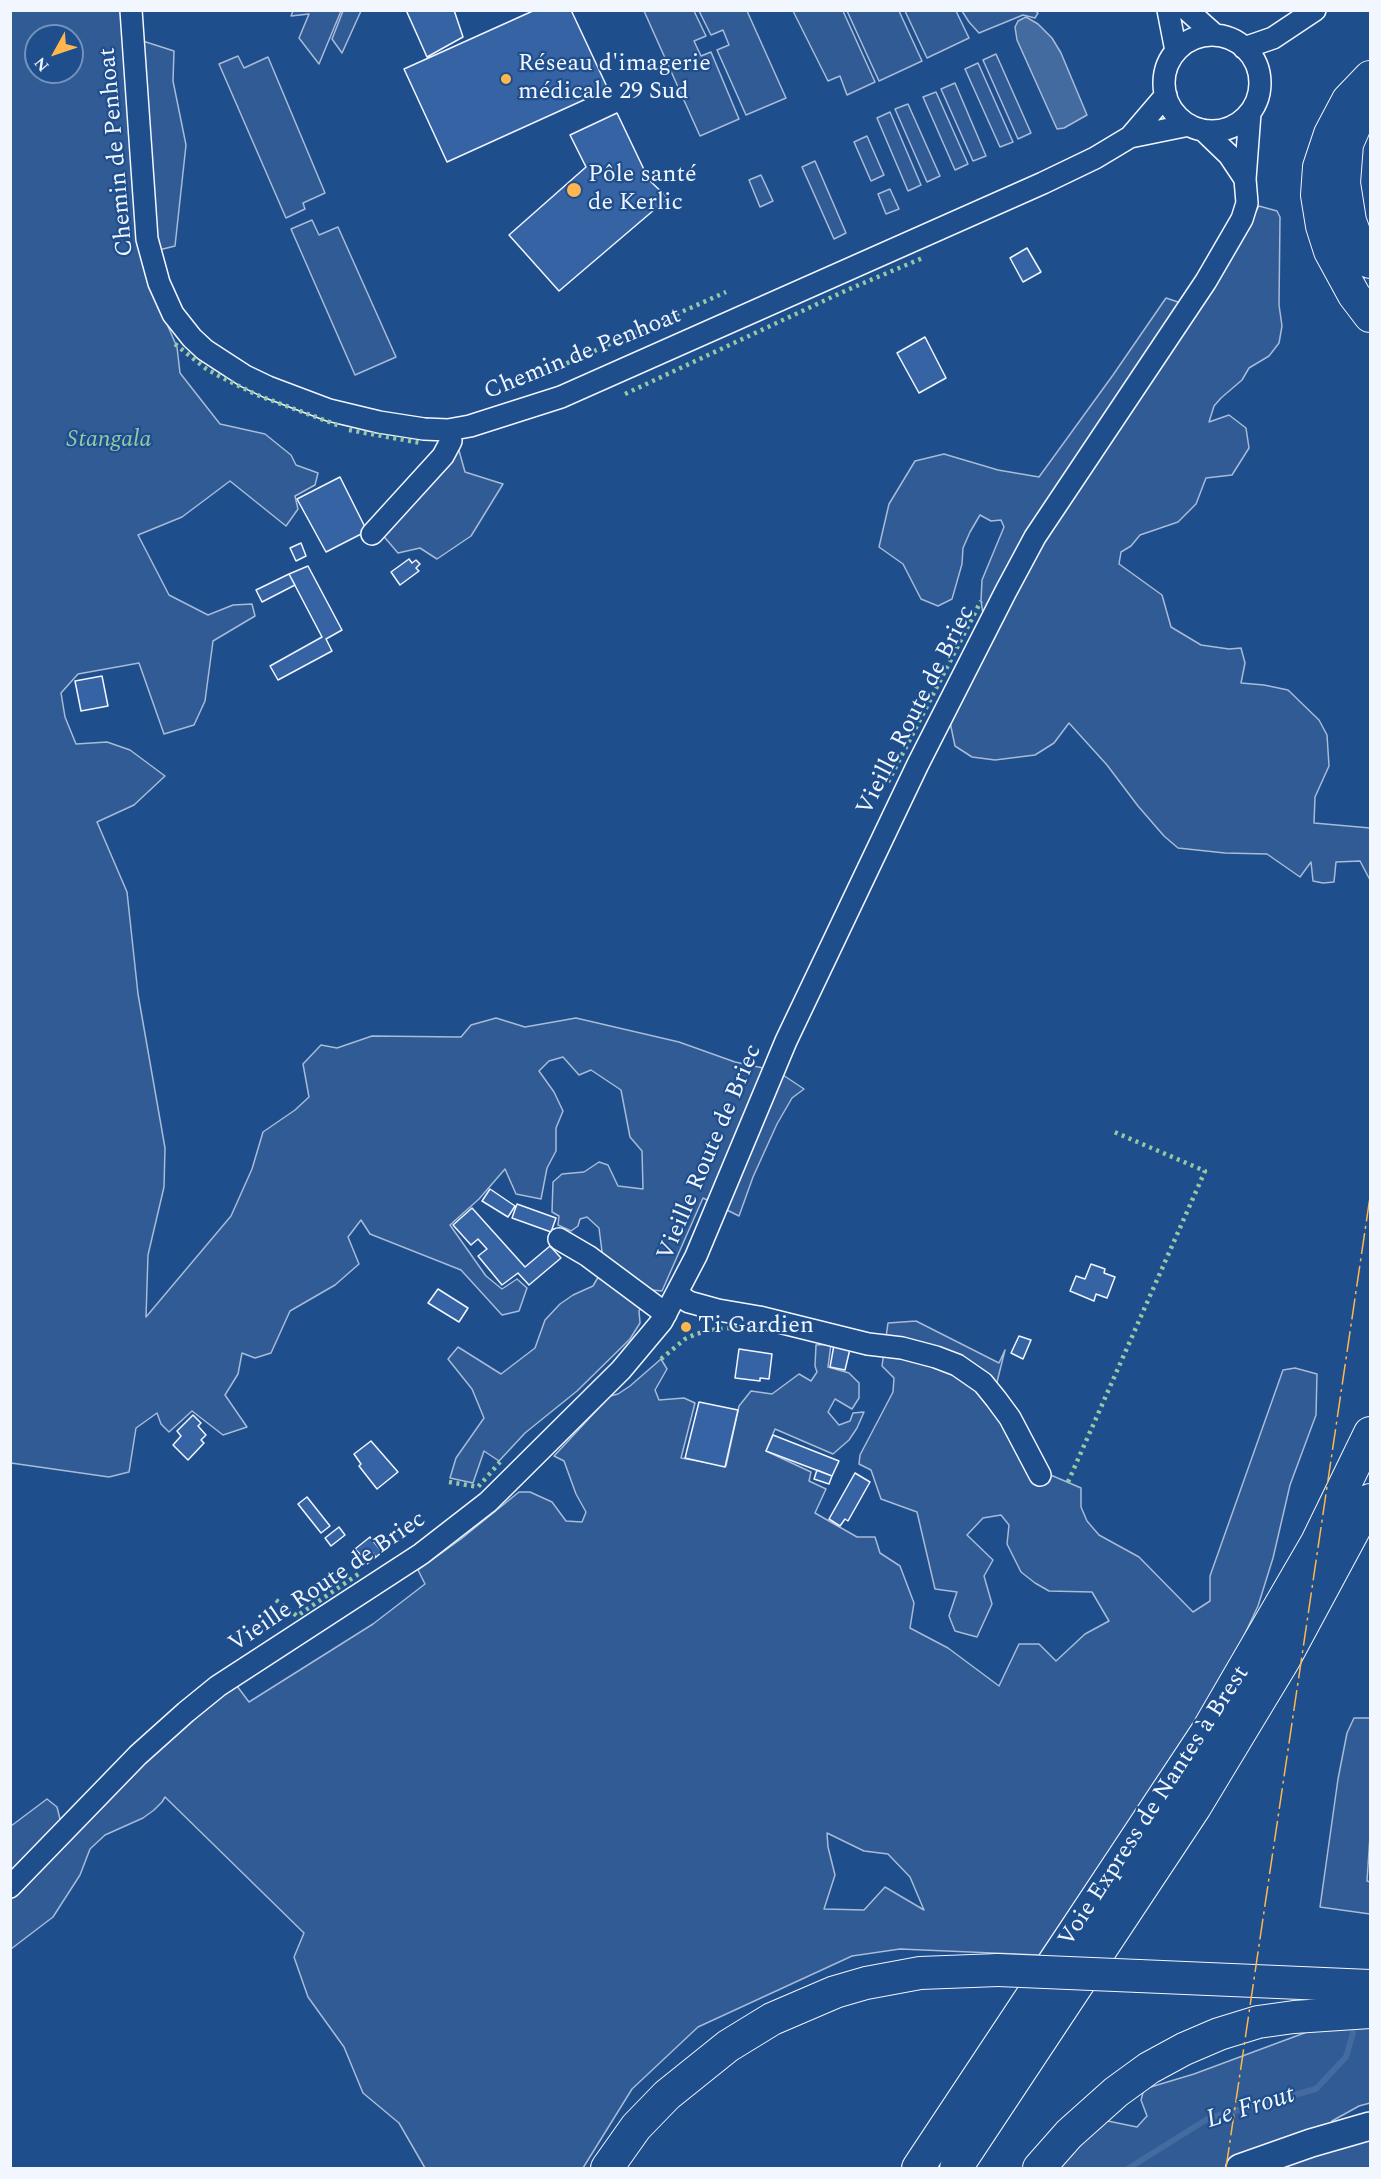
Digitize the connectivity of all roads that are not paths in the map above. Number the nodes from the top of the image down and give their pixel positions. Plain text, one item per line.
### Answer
1 (131, 10) edge
2 (1168, 10) edge
3 (1187, 10) edge
4 (1316, 10) edge
5 (1281, 34) junction
6 (1215, 35) junction
7 (1244, 48) junction
8 (1176, 51) junction
9 (1371, 76) edge
10 (1260, 79) junction
11 (1166, 95) junction
12 (1371, 101) edge
13 (1250, 113) junction
14 (1196, 128) junction
15 (1130, 137) junction
16 (1245, 179) junction
17 (1371, 262) edge
18 (1371, 315) edge
19 (448, 430) junction
20 (372, 534) dead end
21 (559, 1239) dead end
22 (677, 1294) junction
23 (666, 1314) junction
24 (1371, 1433) edge
25 (1040, 1475) dead end
26 (1371, 1500) edge
27 (10, 1887) edge
28 (1371, 1986) edge
29 (1371, 2012) edge
30 (1371, 2126) edge
31 (608, 2169) edge
32 (918, 2169) edge
33 (956, 2169) edge
34 (1039, 2169) edge
35 (1240, 2169) edge

1 - 19 street, Chemin de Penhoat
2 - 8 street
3 - 6 street
4 - 5 street
5 - 7 street
5 - 10 street
6 - 7 street
6 - 8 street
7 - 10 street
8 - 11 street
9 - 18 highway
10 - 13 street
11 - 14 street
11 - 15 street, Chemin de Penhoat
12 - 17 highway
13 - 14 street
13 - 16 street, Vieille Route de Briec
14 - 15 street, Chemin de Penhoat
14 - 16 street
15 - 19 street, Chemin de Penhoat
16 - 22 street, Vieille Route de Briec
19 - 20 street
21 - 23 street
22 - 23 street, Vieille Route de Briec
22 - 25 street, Vieille Route de Briec
23 - 27 street, Vieille Route de Briec
24 - 32 highway, Voie Express de Nantes à Brest
26 - 33 highway, Voie Express de Nantes à Brest
28 - 31 highway, bridge
29 - 34 highway
30 - 35 main road

